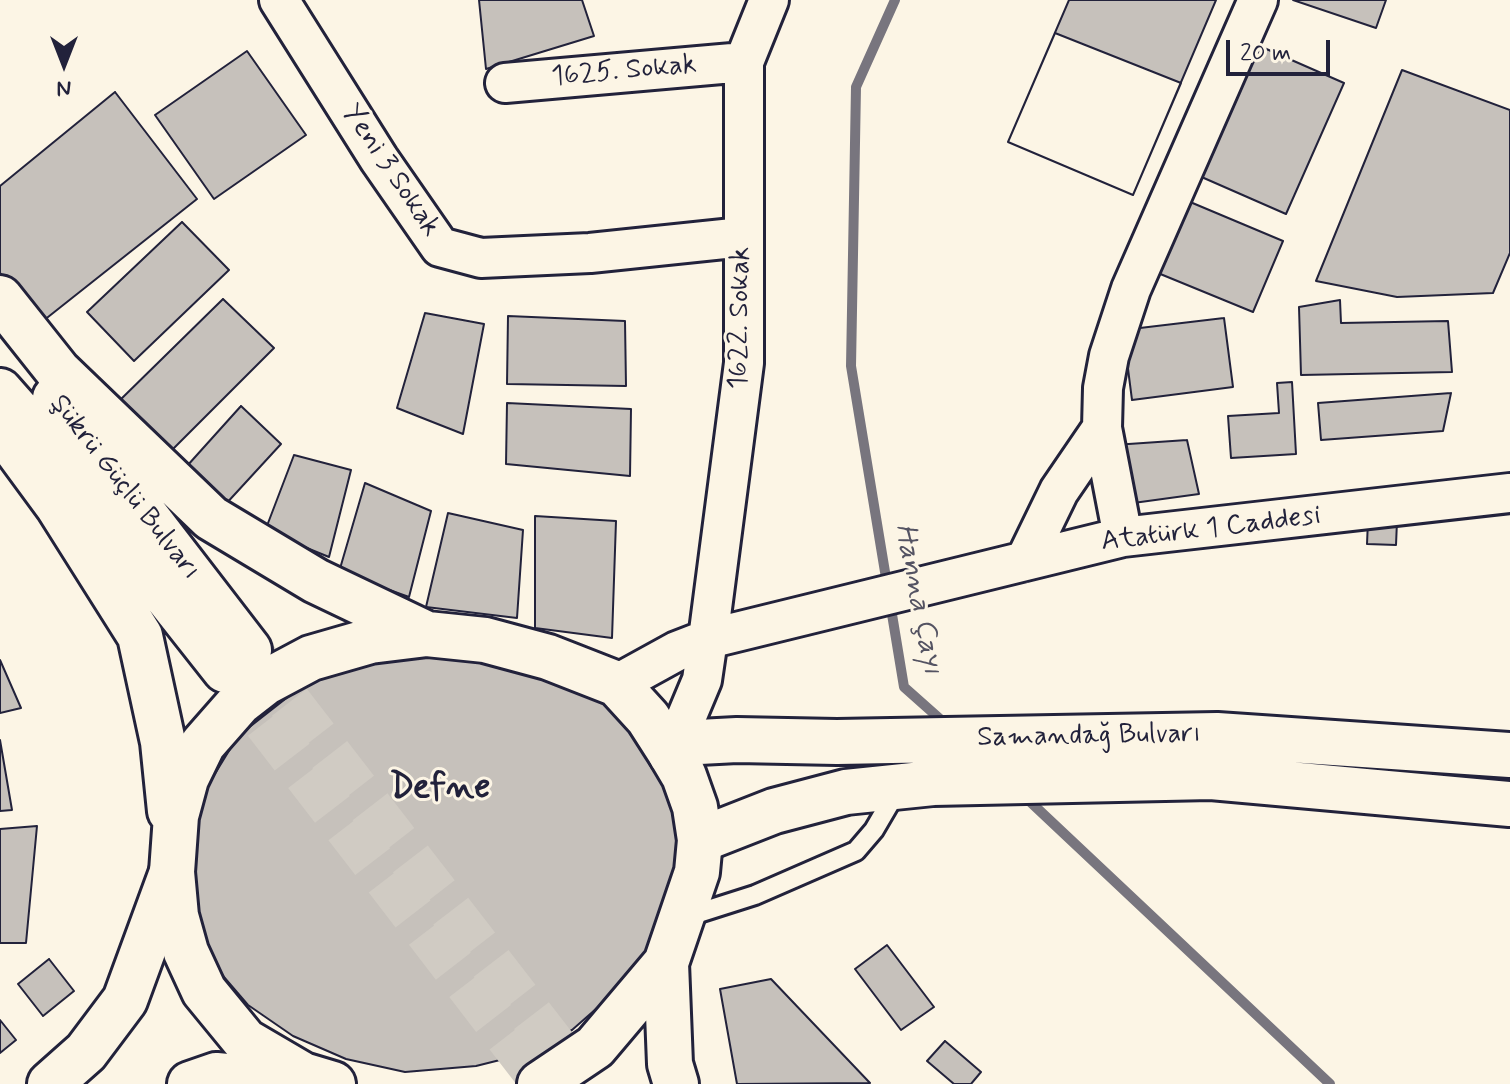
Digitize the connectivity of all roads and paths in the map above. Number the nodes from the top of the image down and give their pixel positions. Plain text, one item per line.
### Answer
1 (279, 0) edge
2 (769, 0) edge
3 (1258, 0) edge
4 (744, 62) junction
5 (505, 83) dead end
6 (743, 237) junction
7 (0, 298) edge
8 (0, 327) edge
9 (0, 391) edge
10 (0, 427) edge
11 (1102, 428) junction
12 (1510, 493) edge
13 (1123, 537) junction
14 (1025, 561) junction
15 (427, 634) junction
16 (708, 639) junction
17 (617, 684) junction
18 (671, 754) junction
19 (1510, 755) edge
20 (1214, 756) junction
21 (899, 787) junction
22 (1510, 804) edge
23 (700, 840) junction
24 (172, 872) junction
25 (683, 918) junction
26 (666, 963) junction
27 (568, 1083) edge
28 (50, 1084) edge
29 (190, 1084) edge
30 (312, 1084) edge
31 (333, 1084) edge
32 (676, 1084) edge

1 - 6 street, Yeni 3 Sokak
2 - 4 street, 1622. Sokak
3 - 11 street
4 - 5 street, 1625. Sokak
4 - 6 street, 1622. Sokak
6 - 16 street, 1622. Sokak
7 - 15 main road
8 - 9 main road, Şükrü Güçlü Bulvarı
10 - 24 main road
11 - 13 street
11 - 14 street
12 - 13 street, Atatürk 1 Caddesi
13 - 14 street, Atatürk 1 Caddesi
14 - 16 street, Atatürk 1 Caddesi
15 - 17 main road
15 - 24 main road
16 - 17 street
16 - 18 street
17 - 18 main road
18 - 20 main road, Samandağ Bulvarı
18 - 23 main road
19 - 20 main road, Samandağ Bulvarı
20 - 21 main road, Samandağ Bulvarı
20 - 22 main road, Samandağ Bulvarı
21 - 23 main road, Samandağ Bulvarı
21 - 25 lane
23 - 25 main road
24 - 28 main road
24 - 31 main road
25 - 26 main road
26 - 27 main road
26 - 32 main road
29 - 30 main road

